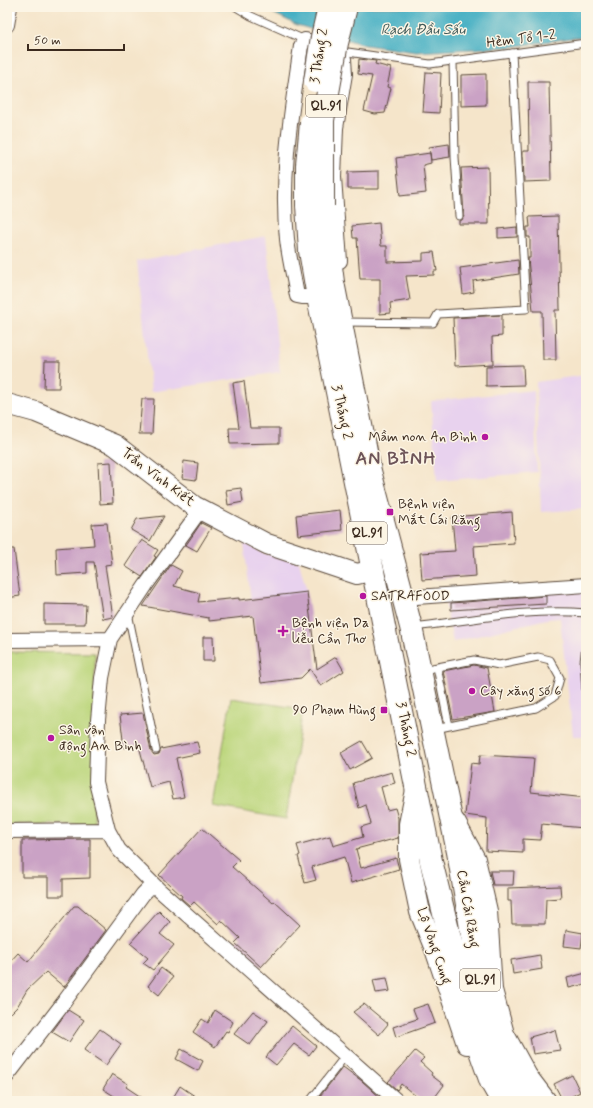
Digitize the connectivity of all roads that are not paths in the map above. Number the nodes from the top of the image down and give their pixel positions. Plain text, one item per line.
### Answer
1 (10, 7) edge
2 (236, 7) edge
3 (329, 7) edge
4 (346, 7) edge
5 (7, 25) edge
6 (304, 40) junction
7 (586, 44) edge
8 (340, 51) junction
9 (512, 53) junction
10 (453, 61) junction
11 (315, 206) junction
12 (459, 216) dead end
13 (326, 289) junction
14 (341, 322) junction
15 (7, 404) edge
16 (201, 509) junction
17 (374, 570) junction
18 (586, 585) edge
19 (402, 598) junction
20 (586, 612) edge
21 (128, 613) junction
22 (412, 628) junction
23 (110, 639) junction
24 (7, 640) edge
25 (586, 645) edge
26 (428, 669) junction
27 (586, 691) edge
28 (440, 728) junction
29 (156, 750) dead end
30 (417, 784) junction
31 (450, 813) junction
32 (108, 830) junction
33 (7, 831) edge
34 (458, 852) joint
35 (432, 861) joint
36 (153, 884) junction
37 (346, 1055) junction
38 (7, 1076) edge
39 (310, 1101) edge
40 (397, 1101) edge
41 (493, 1101) edge
42 (524, 1101) edge
43 (546, 1101) edge

1 - 5 street
2 - 6 lane
3 - 11 highway, 3 Tháng 2 / QL.91, bridge
4 - 11 highway, 3 Tháng 2 / QL.91, bridge
6 - 8 street
6 - 13 street
7 - 9 lane, Hẻm Tổ 1-2
8 - 10 lane, Hẻm Tổ 1-2
8 - 13 street
9 - 10 lane, Hẻm Tổ 1-2
9 - 14 lane
10 - 12 lane
11 - 13 highway, 3 Tháng 2 / QL.91
13 - 14 highway, 3 Tháng 2 / QL.91
13 - 17 highway, 3 Tháng 2 / QL.91
14 - 19 highway, 3 Tháng 2 / QL.91
15 - 16 main road, Trần Vĩnh Kiết
16 - 17 main road, Trần Vĩnh Kiết
16 - 21 street
17 - 30 highway, 3 Tháng 2 / QL.91
18 - 19 street
19 - 22 highway, 3 Tháng 2 / QL.91
20 - 22 lane
21 - 23 street
21 - 29 lane
22 - 26 highway, 3 Tháng 2 / QL.91
23 - 24 street
23 - 32 street
25 - 27 lane
26 - 28 highway, 3 Tháng 2 / QL.91
26 - 28 lane
28 - 31 highway, 3 Tháng 2 / QL.91
30 - 35 highway, 3 Tháng 2 / QL.91
30 - 41 main road, Lộ Vòng Cung
31 - 34 highway, 3 Tháng 2 / QL.91
31 - 43 main road
32 - 33 street
32 - 36 street
34 - 42 highway, Cầu Cái Răng / QL.91
35 - 41 highway, Cầu Cái Răng / QL.91
36 - 37 street
36 - 38 street
37 - 39 lane
37 - 40 street

